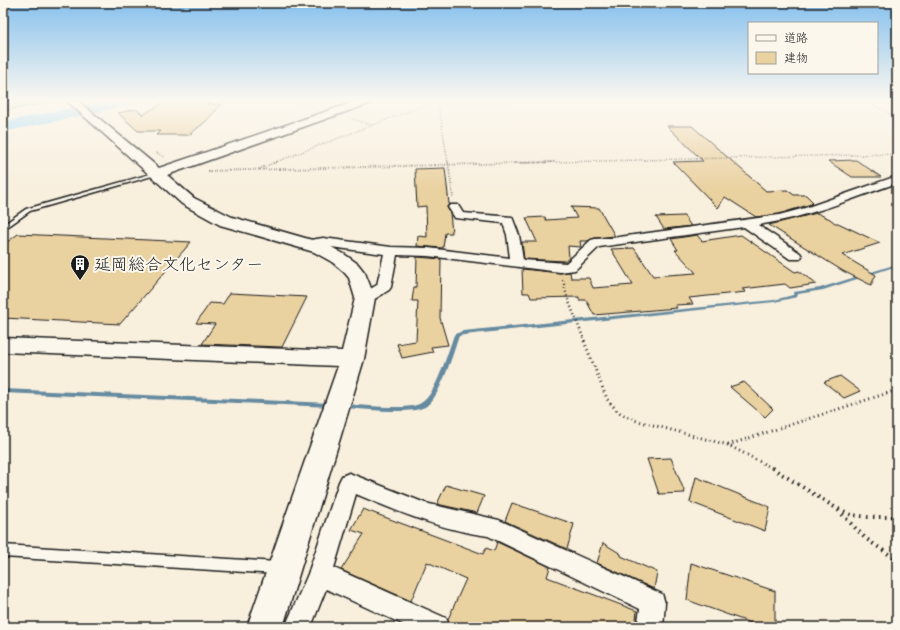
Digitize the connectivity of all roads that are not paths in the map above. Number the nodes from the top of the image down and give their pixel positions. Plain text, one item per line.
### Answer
1 (106, 130) edge
2 (282, 130) edge
3 (156, 174) junction
4 (897, 179) edge
5 (454, 207) road end
6 (747, 223) junction
7 (3, 228) edge
8 (308, 244) junction
9 (392, 251) junction
10 (795, 256) dead end
11 (517, 264) junction
12 (365, 298) junction
13 (3, 345) edge
14 (352, 359) junction
15 (3, 551) edge
16 (284, 568) junction
17 (320, 574) junction
18 (265, 627) edge
19 (298, 627) edge
20 (437, 627) edge
21 (650, 627) edge

1 - 3 street
2 - 3 street
3 - 7 lane
3 - 8 street
4 - 6 street
5 - 11 street
6 - 10 street
6 - 11 street
8 - 9 street
8 - 12 street
9 - 11 street
9 - 12 street
12 - 14 street
13 - 14 street
14 - 16 street
15 - 16 lane
16 - 18 street
17 - 19 street
17 - 20 street
17 - 21 street

